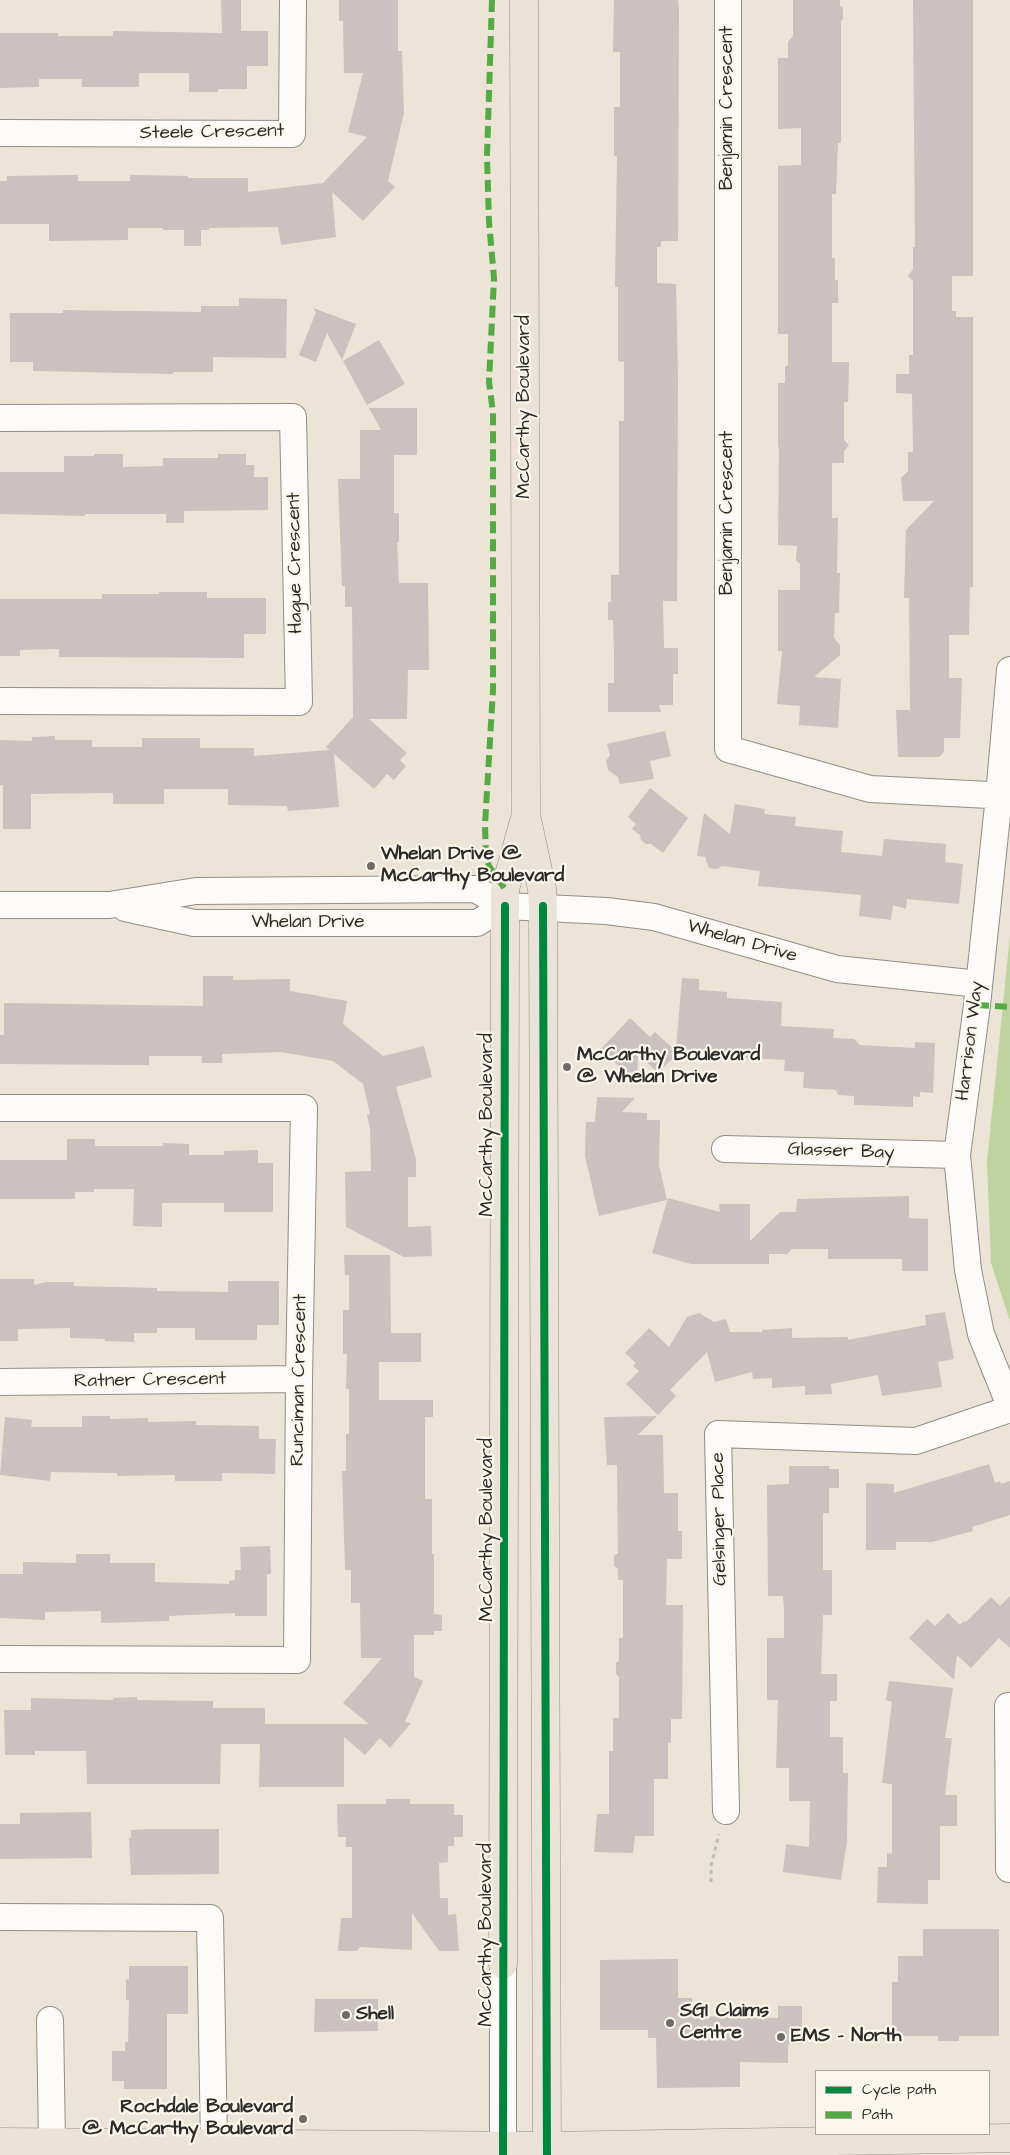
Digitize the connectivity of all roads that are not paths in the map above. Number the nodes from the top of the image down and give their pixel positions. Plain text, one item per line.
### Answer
1 (293, 0) edge
2 (524, 0) edge
3 (728, 0) edge
4 (0, 134) edge
5 (0, 418) edge
6 (1010, 670) edge
7 (0, 701) edge
8 (1005, 796) edge
9 (526, 815) junction
10 (0, 905) edge
11 (109, 905) junction
12 (505, 906) junction
13 (543, 906) junction
14 (979, 984) junction
15 (0, 1108) edge
16 (724, 1149) dead end
17 (957, 1155) junction
18 (299, 1380) junction
19 (0, 1382) edge
20 (1010, 1407) edge
21 (0, 1659) edge
22 (1010, 1706) edge
23 (726, 1811) road end
24 (1009, 1869) dead end
25 (0, 1917) edge
26 (503, 1964) joint
27 (50, 2020) dead end
28 (1010, 2138) edge
29 (0, 2142) edge
30 (52, 2143) junction
31 (214, 2144) junction
32 (503, 2150) edge
33 (547, 2151) edge

1 - 4 street, Steele Crescent
2 - 9 main road, McCarthy Boulevard
3 - 8 street, Benjamin Crescent
5 - 7 street, Hague Crescent
6 - 8 street, Harrison Way
8 - 14 street, Harrison Way
9 - 12 main road, McCarthy Boulevard
9 - 13 main road, McCarthy Boulevard
10 - 11 street, Whelan Drive
11 - 12 street, Whelan Drive
11 - 12 street, Whelan Drive
12 - 13 street, Whelan Drive
12 - 26 main road, McCarthy Boulevard
13 - 14 street, Whelan Drive
13 - 33 main road, McCarthy Boulevard
14 - 17 street, Harrison Way
15 - 18 street, Runciman Crescent
16 - 17 street, Glasser Bay
17 - 20 street, Harrison Way
18 - 19 street, Ratner Crescent
18 - 21 street, Runciman Crescent
20 - 23 street, Gelsinger Place
22 - 24 street
25 - 31 street
26 - 32 street, McCarthy Boulevard
27 - 30 street
28 - 33 main road
29 - 30 main road
30 - 31 main road
31 - 32 main road
32 - 33 main road

